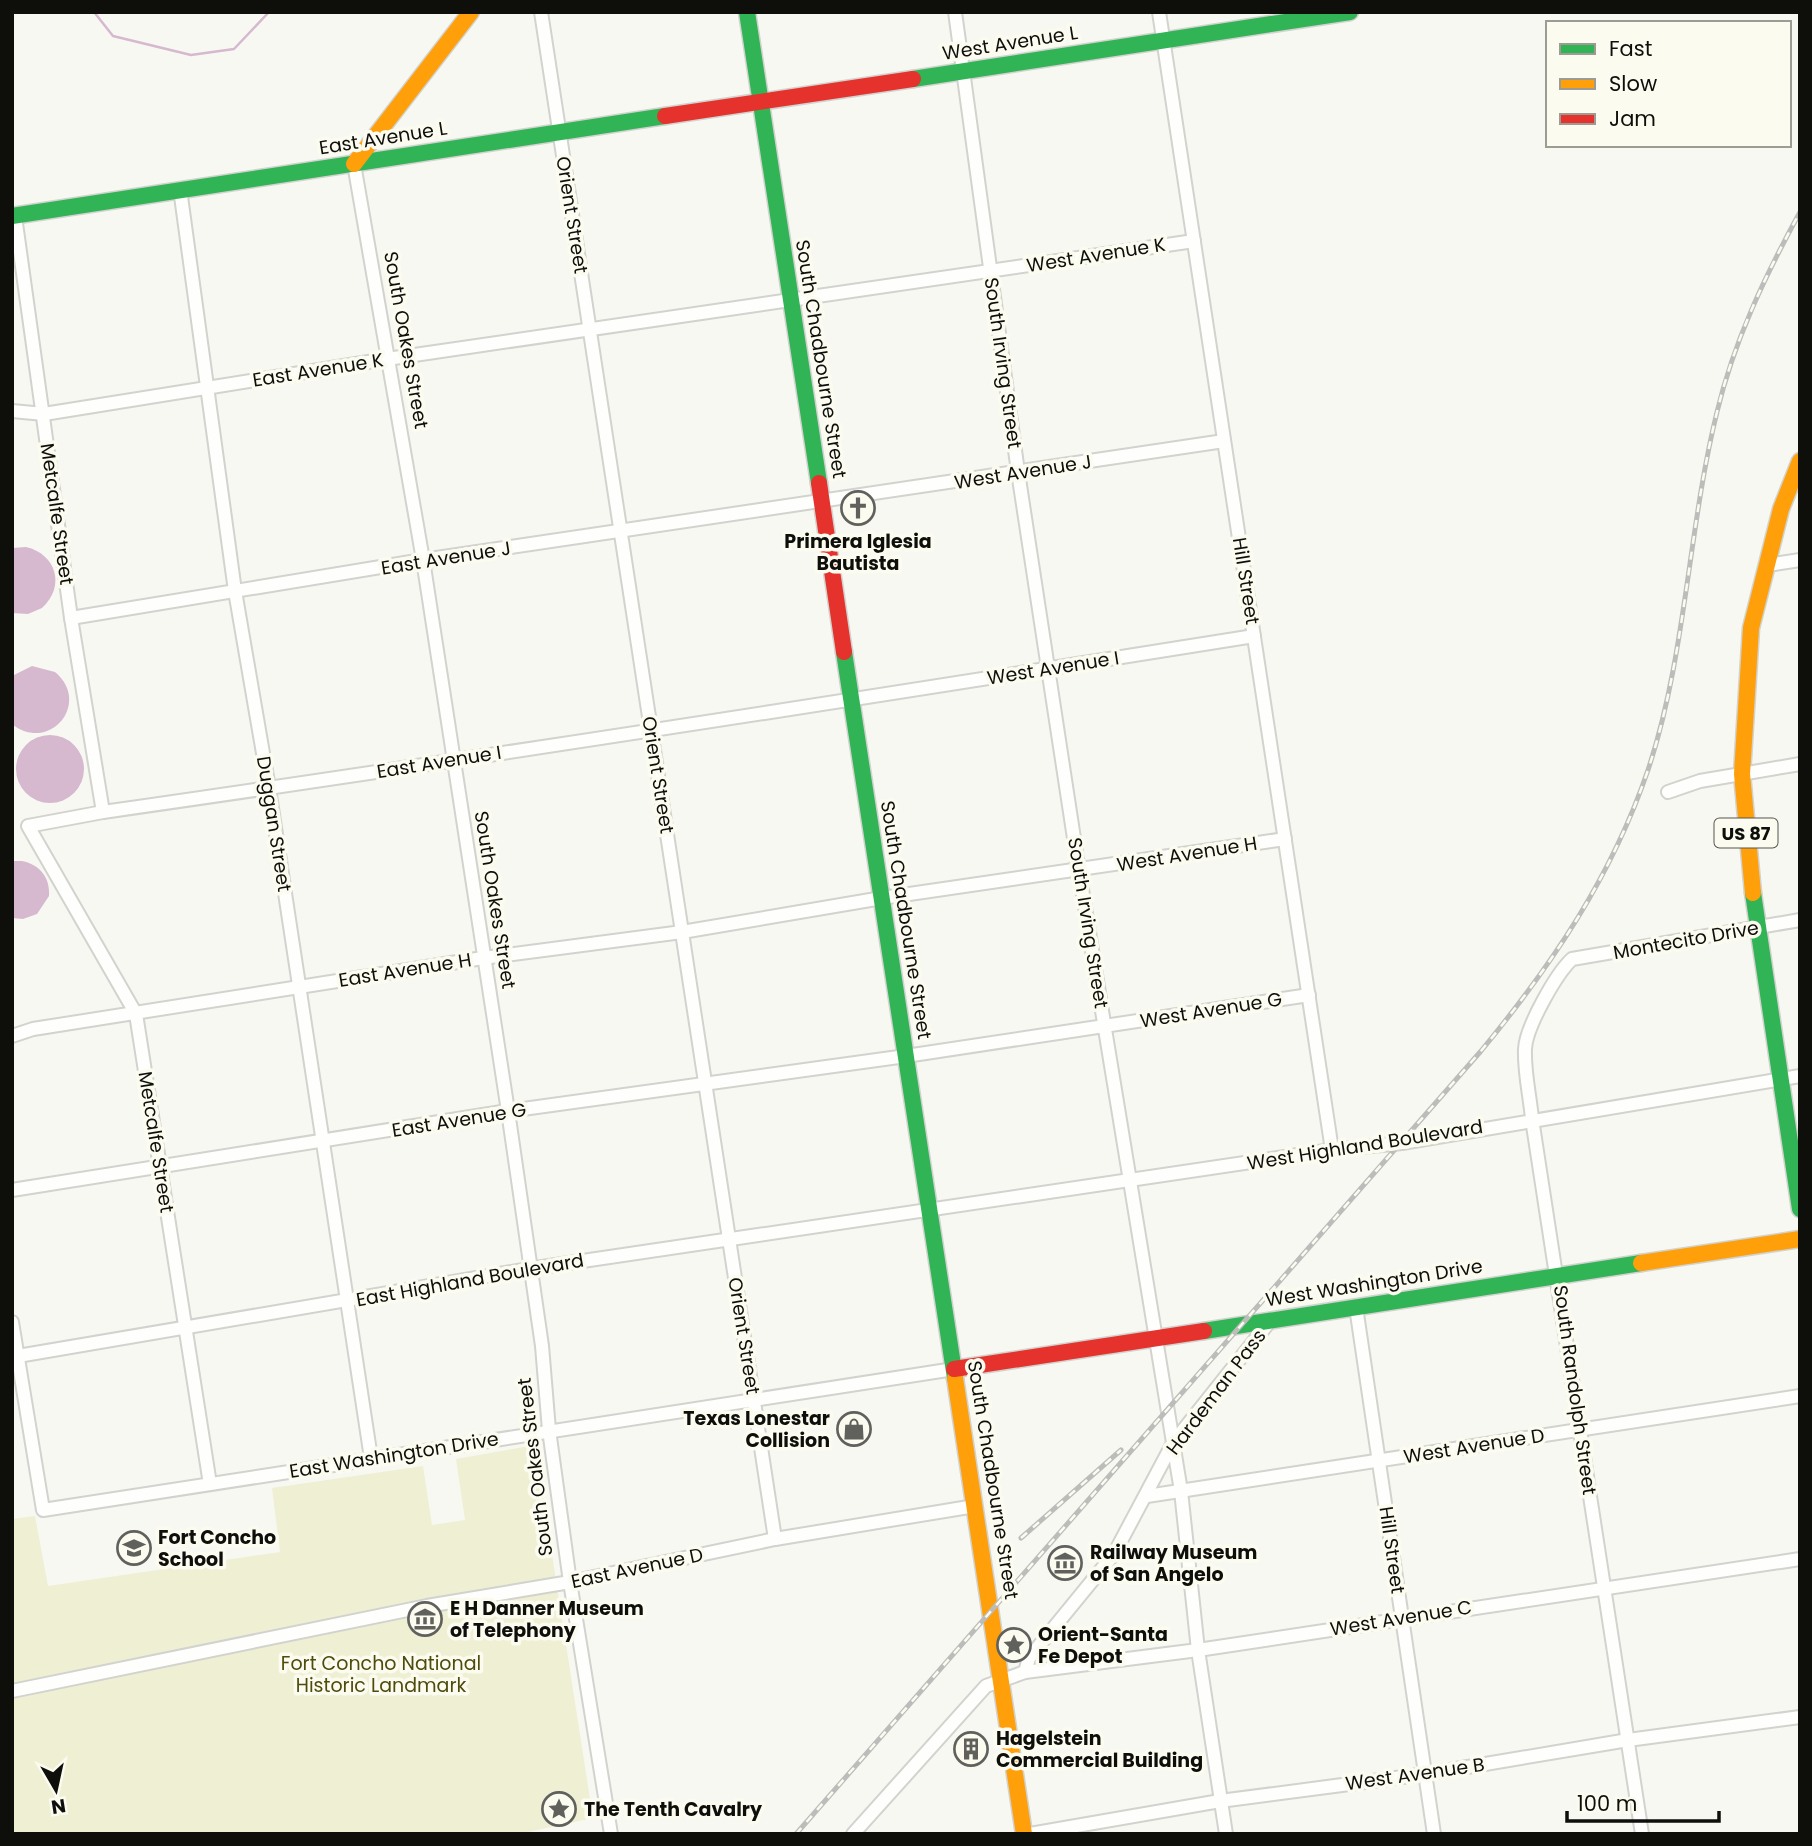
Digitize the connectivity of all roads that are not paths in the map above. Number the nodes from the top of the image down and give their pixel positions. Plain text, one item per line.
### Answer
1 (471, 12) edge
2 (541, 12) edge
3 (747, 12) edge
4 (956, 12) edge
5 (1159, 12) edge
6 (1350, 12) edge
7 (1163, 41) junction
8 (965, 71) junction
9 (760, 102) junction
10 (559, 131) junction
11 (354, 164) junction
12 (180, 189) junction
13 (13, 216) edge
14 (1194, 241) junction
15 (991, 271) junction
16 (790, 299) junction
17 (590, 330) junction
18 (387, 359) junction
19 (209, 388) junction
20 (12, 411) edge
21 (44, 414) junction
22 (1224, 441) junction
23 (1800, 461) edge
24 (1018, 472) junction
25 (821, 503) junction
26 (621, 532) junction
27 (1800, 560) edge
28 (423, 561) junction
29 (1768, 565) junction
30 (235, 591) junction
31 (71, 618) junction
32 (1254, 636) junction
33 (1048, 669) junction
34 (851, 698) junction
35 (651, 732) junction
36 (452, 759) junction
37 (1800, 764) edge
38 (1742, 774) junction
39 (269, 788) junction
40 (1668, 792) dead end
41 (103, 812) junction
42 (28, 826) joint
43 (1285, 839) junction
44 (1079, 871) junction
45 (882, 898) junction
46 (1800, 920) edge
47 (1759, 928) junction
48 (682, 932) junction
49 (483, 958) junction
50 (1572, 959) joint
51 (299, 988) junction
52 (1309, 995) junction
53 (136, 1014) junction
54 (1105, 1027) junction
55 (12, 1036) edge
56 (906, 1056) junction
57 (1800, 1076) edge
58 (1781, 1078) junction
59 (706, 1085) junction
60 (508, 1111) junction
61 (1532, 1119) junction
62 (322, 1143) junction
63 (1332, 1150) junction
64 (160, 1167) junction
65 (1131, 1182) junction
66 (12, 1190) edge
67 (929, 1209) junction
68 (1800, 1209) edge
69 (729, 1239) junction
70 (1800, 1239) edge
71 (529, 1269) junction
72 (1558, 1276) junction
73 (346, 1301) junction
74 (1356, 1307) junction
75 (1270, 1321) junction
76 (12, 1322) edge
77 (185, 1325) junction
78 (1155, 1338) junction
79 (15, 1356) edge
80 (954, 1369) junction
81 (1800, 1396) edge
82 (754, 1399) junction
83 (549, 1430) junction
84 (1580, 1430) junction
85 (1173, 1443) junction
86 (370, 1458) junction
87 (1378, 1461) junction
88 (210, 1484) junction
89 (1181, 1491) junction
90 (1147, 1496) junction
91 (975, 1506) junction
92 (775, 1539) junction
93 (1800, 1559) edge
94 (570, 1582) junction
95 (1606, 1589) junction
96 (1402, 1617) junction
97 (1198, 1650) junction
98 (1025, 1672) junction
99 (1002, 1678) junction
100 (12, 1691) edge
101 (1800, 1717) edge
102 (1628, 1740) junction
103 (1426, 1774) junction
104 (1220, 1801) junction
105 (611, 1834) edge
106 (853, 1834) edge
107 (1024, 1834) edge
108 (1030, 1834) edge
109 (1226, 1834) edge
110 (1434, 1834) edge
111 (1642, 1834) edge

1 - 11 main road
2 - 10 street, Orient Street
3 - 9 main road, South Chadbourne Street
4 - 8 street, South Irving Street
5 - 7 street, Hill Street
6 - 7 main road, West Avenue L
7 - 8 main road, West Avenue L
7 - 14 street, Hill Street
8 - 9 main road, West Avenue L
8 - 15 street, South Irving Street
9 - 10 main road, East Avenue L
9 - 16 main road, South Chadbourne Street
10 - 11 main road, East Avenue L
10 - 17 street, Orient Street
11 - 12 main road, East Avenue L
11 - 18 street, South Oakes Street
12 - 13 main road, East Avenue L
12 - 19 street, Duggan Street
13 - 21 street, Metcalfe Street
14 - 15 street, West Avenue K
14 - 22 street, Hill Street
15 - 16 street, West Avenue K
15 - 24 street, South Irving Street
16 - 17 street, East Avenue K
16 - 25 main road, South Chadbourne Street
17 - 18 street, East Avenue K
17 - 26 street, Orient Street
18 - 19 street, East Avenue K
18 - 28 street, South Oakes Street
19 - 21 street, East Avenue K
19 - 30 street, Duggan Street
20 - 21 street, East Avenue K
21 - 31 street, Metcalfe Street
22 - 24 street, West Avenue J
22 - 32 street, Hill Street
23 - 29 main road, US 87
24 - 25 street, West Avenue J
24 - 33 street, South Irving Street
25 - 26 street, East Avenue J
25 - 34 main road, South Chadbourne Street
26 - 28 street, East Avenue J
26 - 35 street, Orient Street
27 - 29 street
28 - 30 street, East Avenue J
28 - 36 street, South Oakes Street
29 - 38 main road, US 87
30 - 31 street, East Avenue J
30 - 39 street, Duggan Street
31 - 41 street, Metcalfe Street
32 - 33 street, West Avenue I
32 - 43 street, Hill Street
33 - 34 street, West Avenue I
33 - 44 street, South Irving Street
34 - 35 street, East Avenue I
34 - 45 main road, South Chadbourne Street
35 - 36 street, East Avenue I
35 - 48 street, Orient Street
36 - 39 street, East Avenue I
36 - 49 street, South Oakes Street
37 - 38 street
38 - 40 street
38 - 47 main road, US 87
39 - 41 street, East Avenue I
39 - 51 street, Duggan Street
41 - 42 street, East Avenue I
42 - 53 street, Metcalfe Street
43 - 44 street, West Avenue H
43 - 52 street, Hill Street
44 - 45 street, West Avenue H
44 - 54 street, South Irving Street
45 - 48 street, East Avenue H
45 - 56 main road, South Chadbourne Street
46 - 47 street, Montecito Drive
47 - 50 street, Montecito Drive
47 - 58 main road, US 87
48 - 49 street, East Avenue H
48 - 59 street, Orient Street
49 - 51 street, East Avenue H
49 - 60 street, South Oakes Street
50 - 61 street, South Randolph Street
51 - 53 street, East Avenue H
51 - 62 street, Duggan Street
52 - 54 street, West Avenue G
52 - 63 street, Hill Street
53 - 55 street, East Avenue H
53 - 64 street, Metcalfe Street
54 - 56 street, West Avenue G
54 - 65 street, South Irving Street
56 - 59 street, East Avenue G
56 - 67 main road, South Chadbourne Street
57 - 58 street, West Highland Boulevard
58 - 61 street, West Highland Boulevard
58 - 68 main road, US 87
59 - 60 street, East Avenue G
59 - 69 street, Orient Street
60 - 62 street, East Avenue G
60 - 71 street, South Oakes Street
61 - 63 street, West Highland Boulevard
61 - 72 street, South Randolph Street
62 - 64 street, East Avenue G
62 - 73 street, Duggan Street
63 - 65 street, West Highland Boulevard
64 - 66 street, East Avenue G
64 - 77 street, Metcalfe Street
65 - 67 street, West Highland Boulevard
65 - 78 street, South Irving Street
67 - 69 street, East Highland Boulevard
67 - 80 main road, South Chadbourne Street
69 - 71 street, East Highland Boulevard
69 - 82 street, Orient Street
70 - 72 main road, West Washington Drive
71 - 73 street, East Highland Boulevard
71 - 83 street, South Oakes Street
72 - 74 main road, West Washington Drive
72 - 84 street, South Randolph Street
73 - 77 street, East Highland Boulevard
73 - 86 street, Duggan Street
74 - 75 main road, West Washington Drive
74 - 87 street, Hill Street
75 - 78 main road, West Washington Drive
75 - 85 street, Hardeman Pass
76 - 79 street
77 - 79 street, East Highland Boulevard
77 - 88 street, Metcalfe Street
78 - 80 main road, West Washington Drive
78 - 85 street, South Irving Street
79 - 88 street, East Washington Drive
80 - 82 street, East Washington Drive
80 - 91 main road, South Chadbourne Street
81 - 84 street, West Avenue D
82 - 83 street, East Washington Drive
82 - 92 street, Orient Street
83 - 86 street, East Washington Drive
83 - 94 street, South Oakes Street
84 - 87 street, West Avenue D
84 - 95 street, South Randolph Street
85 - 89 street, South Irving Street
85 - 90 street, Hardeman Pass
86 - 88 street, East Washington Drive
87 - 89 street, West Avenue D
87 - 96 street, Hill Street
89 - 90 street, West Avenue D
89 - 97 street, South Irving Street
90 - 98 street, Hardeman Pass
91 - 92 street, East Avenue D
91 - 99 main road, South Chadbourne Street
92 - 94 street, East Avenue D
93 - 95 street, West Avenue C
94 - 100 street, East Avenue D
94 - 105 street, South Oakes Street
95 - 96 street, West Avenue C
95 - 102 street, South Randolph Street
96 - 97 street, West Avenue C
96 - 103 street, Hill Street
97 - 98 street, West Avenue C
97 - 104 street, South Irving Street
98 - 99 street, West Avenue C
99 - 106 street
99 - 107 main road, South Chadbourne Street
101 - 102 street, West Avenue B
102 - 103 street, West Avenue B
102 - 111 street, South Randolph Street
103 - 104 street, West Avenue B
103 - 110 street, Hill Street
104 - 108 street, West Avenue B
104 - 109 street, South Irving Street

